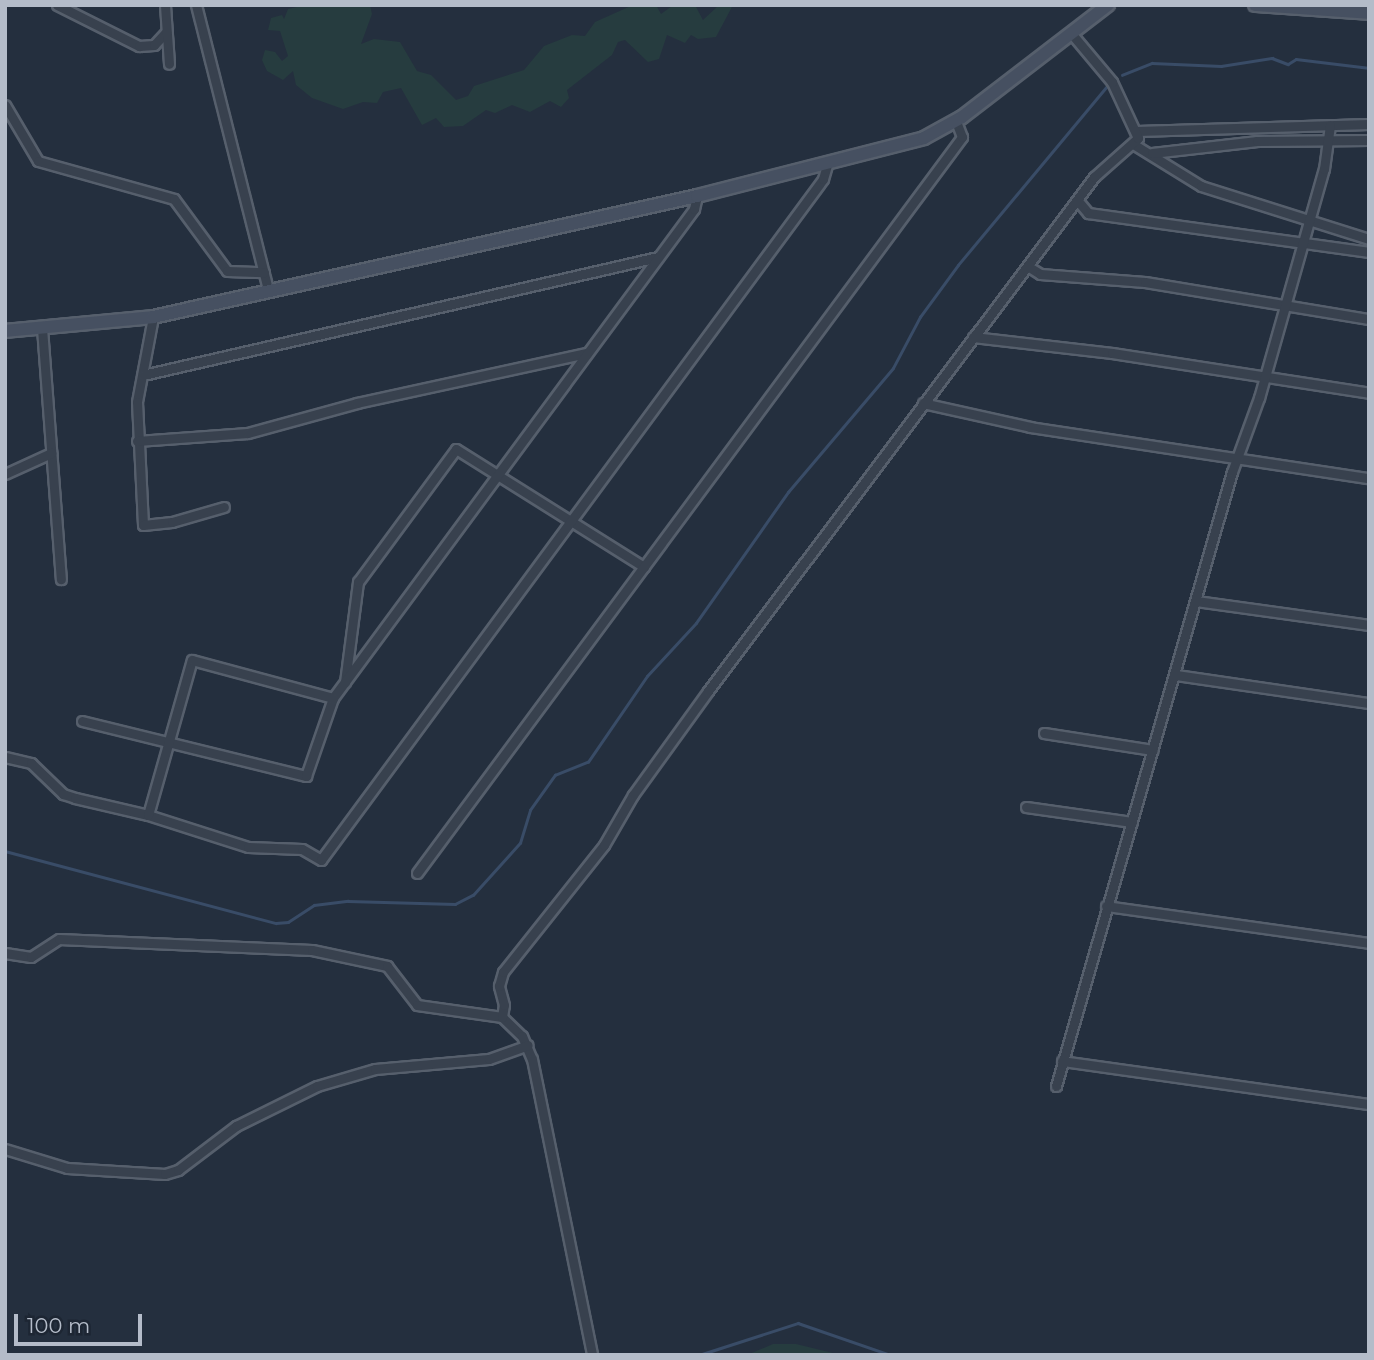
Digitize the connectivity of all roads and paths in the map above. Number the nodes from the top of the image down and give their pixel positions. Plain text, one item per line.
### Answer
1 (57, 5) edge
2 (165, 5) edge
3 (196, 5) edge
4 (1108, 5) edge
5 (1255, 5) edge
6 (1369, 13) edge
7 (166, 32) junction
8 (1070, 32) junction
9 (169, 64) dead end
10 (5, 104) edge
11 (956, 121) junction
12 (1369, 124) edge
13 (1330, 125) junction
14 (5, 131) edge
15 (1137, 131) junction
16 (19, 134) junction
17 (1332, 139) junction
18 (1369, 140) edge
19 (1133, 144) junction
20 (1152, 153) junction
21 (828, 162) junction
22 (697, 196) junction
23 (1078, 201) junction
24 (1309, 219) junction
25 (1369, 239) edge
26 (1301, 242) junction
27 (1369, 252) edge
28 (658, 257) junction
29 (1029, 267) junction
30 (264, 272) junction
31 (268, 290) junction
32 (1283, 303) junction
33 (153, 317) junction
34 (1369, 319) edge
35 (42, 328) junction
36 (5, 331) edge
37 (973, 337) junction
38 (587, 353) junction
39 (143, 375) junction
40 (1263, 376) junction
41 (1369, 393) edge
42 (923, 403) junction
43 (137, 441) junction
44 (51, 453) junction
45 (1237, 458) junction
46 (5, 474) edge
47 (496, 474) junction
48 (1369, 478) edge
49 (223, 507) dead end
50 (570, 521) junction
51 (644, 567) junction
52 (61, 579) dead end
53 (1196, 601) junction
54 (1369, 625) edge
55 (1176, 675) junction
56 (345, 682) junction
57 (333, 698) junction
58 (1369, 703) edge
59 (82, 721) dead end
60 (1044, 733) dead end
61 (169, 743) junction
62 (1153, 750) junction
63 (5, 757) edge
64 (1026, 807) dead end
65 (148, 815) junction
66 (1132, 822) junction
67 (417, 873) dead end
68 (1106, 906) junction
69 (1369, 943) edge
70 (5, 953) edge
71 (502, 1017) junction
72 (528, 1045) junction
73 (1062, 1062) junction
74 (1056, 1086) dead end
75 (1369, 1104) edge
76 (5, 1149) edge
77 (592, 1355) edge

1 - 7 street
2 - 7 street
3 - 30 street
4 - 8 main road
5 - 6 main road
7 - 9 street
8 - 11 main road
8 - 15 street
10 - 16 street
11 - 21 main road
11 - 51 street
12 - 13 street
13 - 15 street
13 - 17 street
14 - 16 street
15 - 19 street
16 - 30 street
17 - 18 street
17 - 20 street
17 - 24 street
19 - 20 street
19 - 23 street
20 - 24 street
21 - 22 main road
21 - 50 street
22 - 28 street
22 - 31 main road
23 - 26 street
23 - 29 street
24 - 25 street
24 - 26 street
26 - 27 street
26 - 32 street
28 - 38 street
28 - 39 street
29 - 32 street
29 - 37 street
30 - 31 street
31 - 33 main road
32 - 34 street
32 - 40 street
33 - 35 main road
33 - 39 street
35 - 36 main road
35 - 44 street
37 - 40 street
37 - 42 street
38 - 43 street
38 - 47 street
39 - 43 street
40 - 41 street
40 - 45 street
42 - 45 street
42 - 71 street
43 - 49 street
44 - 46 street
44 - 52 street
45 - 48 street
45 - 53 street
47 - 50 street
47 - 56 street
47 - 56 street
50 - 51 street
50 - 65 street
51 - 67 street
53 - 54 street
53 - 55 street
55 - 58 street
55 - 62 street
56 - 57 street
57 - 61 street
57 - 61 street
59 - 61 street
60 - 62 street
61 - 65 street
62 - 66 street
63 - 65 street
64 - 66 street
66 - 68 street
68 - 69 street
68 - 73 street
70 - 71 street
71 - 72 street
72 - 76 street
72 - 77 street
73 - 74 street
73 - 75 street

